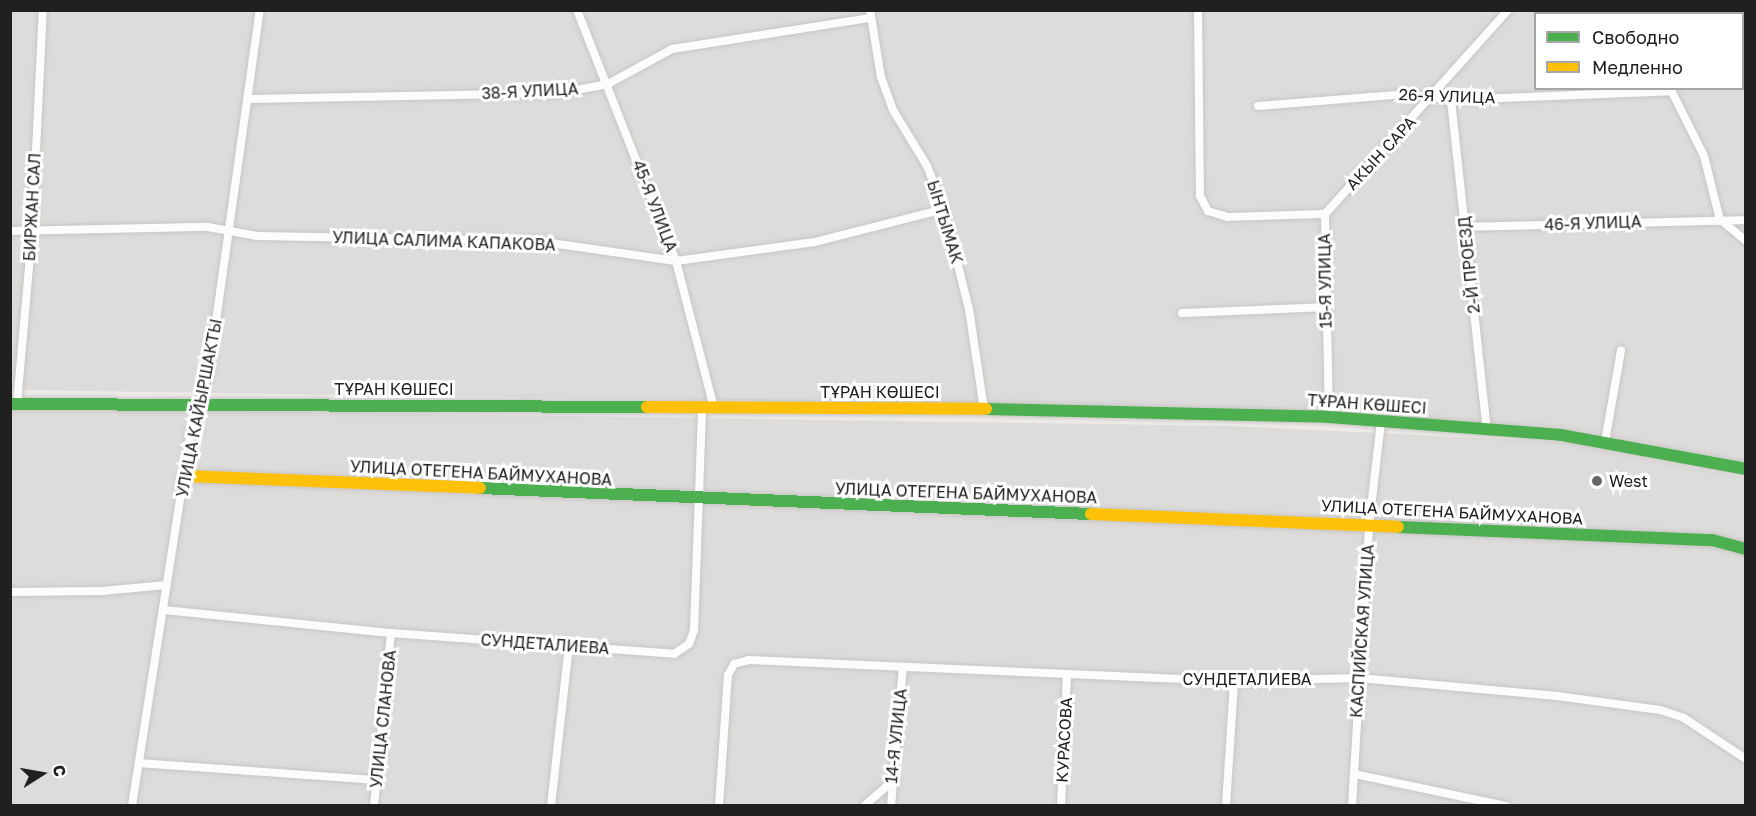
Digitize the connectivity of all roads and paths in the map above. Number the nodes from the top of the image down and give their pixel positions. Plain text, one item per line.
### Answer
1 (43, 10) edge
2 (260, 10) edge
3 (577, 10) edge
4 (1198, 10) edge
5 (1508, 10) edge
6 (871, 14) edge
7 (608, 84) junction
8 (1671, 90) edge
9 (1434, 95) junction
10 (250, 99) junction
11 (1451, 100) junction
12 (1258, 106) dead end
13 (944, 209) junction
14 (1325, 214) junction
15 (1720, 220) junction
16 (1746, 220) edge
17 (1465, 227) junction
18 (10, 231) edge
19 (32, 232) junction
20 (230, 232) junction
21 (1746, 241) edge
22 (676, 261) junction
23 (1324, 307) junction
24 (1182, 313) dead end
25 (1621, 350) dead end
26 (14, 404) edge
27 (201, 404) junction
28 (708, 408) junction
29 (984, 409) junction
30 (1329, 417) junction
31 (1381, 422) junction
32 (1487, 429) junction
33 (1605, 442) junction
34 (1746, 469) edge
35 (184, 476) junction
36 (699, 500) junction
37 (1369, 525) junction
38 (1746, 549) edge
39 (167, 585) junction
40 (10, 592) edge
41 (163, 610) junction
42 (391, 633) junction
43 (569, 646) junction
44 (903, 667) junction
45 (1067, 674) junction
46 (1359, 678) junction
47 (1233, 681) junction
48 (1746, 759) edge
49 (139, 763) junction
50 (1354, 774) junction
51 (376, 780) junction
52 (891, 783) junction
53 (132, 806) edge
54 (374, 806) edge
55 (551, 806) edge
56 (719, 806) edge
57 (864, 806) edge
58 (891, 806) edge
59 (1061, 806) edge
60 (1226, 806) edge
61 (1352, 806) edge
62 (1506, 806) edge

1 - 19 street, БИРЖАН САЛ
2 - 10 street, УЛИЦА КАЙЫРШАКТЫ
3 - 7 street, 45-Я УЛИЦА
4 - 14 street, 15-Я УЛИЦА
5 - 9 street, АКЫН САРА
6 - 7 street, 38-Я УЛИЦА
6 - 13 street, ЫНТЫМАК
7 - 10 street, 38-Я УЛИЦА
7 - 22 street, 45-Я УЛИЦА
8 - 11 street, 26-Я УЛИЦА
8 - 15 street
9 - 11 street, 26-Я УЛИЦА
9 - 12 street, 26-Я УЛИЦА
9 - 14 street, АКЫН САРА
10 - 20 street, УЛИЦА КАЙЫРШАКТЫ
11 - 17 street, 2-Й ПРОЕЗД
13 - 22 street, УЛИЦА САЛИМА КАПАКОВА
13 - 29 street, ЫНТЫМАК
14 - 23 street, 15-Я УЛИЦА
15 - 16 street, 46-Я УЛИЦА
15 - 17 street, 46-Я УЛИЦА
15 - 21 street
17 - 32 street, 2-Й ПРОЕЗД
18 - 19 street, УЛИЦА САЛИМА КАПАКОВА
19 - 20 street, УЛИЦА САЛИМА КАПАКОВА
19 - 26 street, БИРЖАН САЛ
20 - 22 street, УЛИЦА САЛИМА КАПАКОВА
20 - 27 street, УЛИЦА КАЙЫРШАКТЫ
22 - 28 street, 45-Я УЛИЦА
23 - 24 street
23 - 30 street, 15-Я УЛИЦА
25 - 33 street
26 - 27 street, ТҰРАН КӨШЕСІ
27 - 28 street, ТҰРАН КӨШЕСІ
27 - 35 street, УЛИЦА КАЙЫРШАКТЫ
28 - 29 street, ТҰРАН КӨШЕСІ
28 - 36 street, СУНДЕТАЛИЕВА
29 - 30 street, ТҰРАН КӨШЕСІ
30 - 31 street, ТҰРАН КӨШЕСІ
31 - 32 street, ТҰРАН КӨШЕСІ
31 - 37 street, КАСПИЙСКАЯ УЛИЦА
32 - 33 street, ТҰРАН КӨШЕСІ
33 - 34 street, ТҰРАН КӨШЕСІ
35 - 36 street, УЛИЦА ОТЕГЕНА БАЙМУХАНОВА
35 - 39 street, УЛИЦА КАЙЫРШАКТЫ
36 - 37 street, УЛИЦА ОТЕГЕНА БАЙМУХАНОВА
36 - 43 street, СУНДЕТАЛИЕВА
37 - 38 street, УЛИЦА ОТЕГЕНА БАЙМУХАНОВА
37 - 46 street, КАСПИЙСКАЯ УЛИЦА
39 - 40 street
39 - 41 street, УЛИЦА КАЙЫРШАКТЫ
41 - 42 street, СУНДЕТАЛИЕВА
41 - 49 street, УЛИЦА КАЙЫРШАКТЫ
42 - 43 street, СУНДЕТАЛИЕВА
42 - 51 street, УЛИЦА СЛАНОВА
43 - 55 street
44 - 45 street, СУНДЕТАЛИЕВА
44 - 52 street, 14-Я УЛИЦА
44 - 56 street, СУНДЕТАЛИЕВА
45 - 47 street, СУНДЕТАЛИЕВА
45 - 59 street, КУРАСОВА
46 - 47 street, СУНДЕТАЛИЕВА
46 - 48 street, СУНДЕТАЛИЕВА
46 - 50 street, КАСПИЙСКАЯ УЛИЦА
47 - 60 street
49 - 51 street
49 - 53 street, УЛИЦА КАЙЫРШАКТЫ
50 - 61 street, КАСПИЙСКАЯ УЛИЦА
50 - 62 street
51 - 54 street, УЛИЦА СЛАНОВА
52 - 57 street
52 - 58 street, 14-Я УЛИЦА

